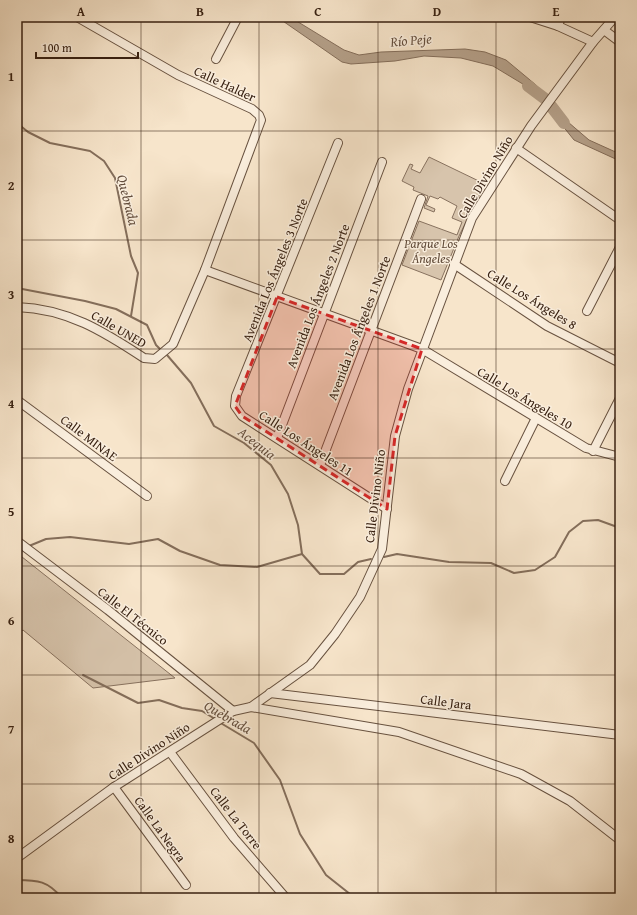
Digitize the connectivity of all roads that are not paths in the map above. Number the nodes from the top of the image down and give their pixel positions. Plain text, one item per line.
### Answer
1 (77, 17) edge
2 (238, 17) edge
3 (530, 17) edge
4 (561, 17) edge
5 (615, 17) edge
6 (558, 26) junction
7 (604, 30) junction
8 (593, 42) junction
9 (620, 42) edge
10 (216, 58) dead end
11 (338, 143) dead end
12 (516, 148) junction
13 (382, 162) dead end
14 (421, 199) dead end
15 (620, 220) edge
16 (620, 246) edge
17 (454, 264) junction
18 (205, 270) junction
19 (278, 297) junction
20 (17, 307) edge
21 (587, 311) dead end
22 (324, 314) junction
23 (372, 331) junction
24 (422, 350) junction
25 (620, 363) edge
26 (620, 398) edge
27 (17, 400) edge
28 (234, 406) joint
29 (536, 418) junction
30 (277, 438) junction
31 (593, 451) junction
32 (620, 457) edge
33 (320, 466) junction
34 (505, 481) dead end
35 (147, 496) dead end
36 (387, 509) junction
37 (17, 541) edge
38 (270, 693) junction
39 (251, 707) junction
40 (233, 711) junction
41 (620, 735) edge
42 (170, 752) junction
43 (114, 787) junction
44 (620, 840) edge
45 (17, 858) edge
46 (186, 885) dead end
47 (286, 898) edge

1 - 18 street, Calle Halder
2 - 10 street
3 - 6 street
4 - 6 street
5 - 7 street, Calle Divino Niño
6 - 8 street
7 - 8 street, Calle Divino Niño
7 - 9 street
8 - 12 street, Calle Divino Niño
11 - 19 street, Avenida Los Ángeles 3 Norte
12 - 15 street
12 - 17 street, Calle Divino Niño
13 - 22 street, Avenida Los Ángeles 2 Norte
14 - 23 street, Avenida Los Ángeles 1 Norte
16 - 21 street
17 - 24 street, Calle Divino Niño
17 - 25 street, Calle Los Ángeles 8
18 - 19 street, Calle Los Ángeles 10
18 - 20 street, Calle UNED
19 - 22 street, Calle Los Ángeles 10
19 - 28 street, Avenida Los Ángeles 3 Norte
22 - 23 street, Calle Los Ángeles 10
22 - 30 street, Avenida Los Ángeles 2 Norte
23 - 24 street, Calle Los Ángeles 10
23 - 33 street, Avenida Los Ángeles 1 Norte
24 - 29 street, Calle Los Ángeles 10
24 - 36 street, Calle Divino Niño
26 - 31 street
27 - 35 street, Calle MINAE
28 - 30 street, Calle Los Ángeles 11
29 - 31 street, Calle Los Ángeles 10
29 - 34 street
30 - 33 street, Calle Los Ángeles 11
31 - 32 street, Calle Los Ángeles 10
33 - 36 street, Calle Los Ángeles 11
36 - 38 street, Calle Divino Niño
37 - 40 street, Calle El Técnico
38 - 39 street, Calle Divino Niño
38 - 41 street, Calle Jara
39 - 40 street, Calle Divino Niño
39 - 44 street
40 - 42 street, Calle Divino Niño
42 - 43 street, Calle Divino Niño
42 - 47 street, Calle La Torre
43 - 45 street, Calle Divino Niño
43 - 46 street, Calle La Negra

